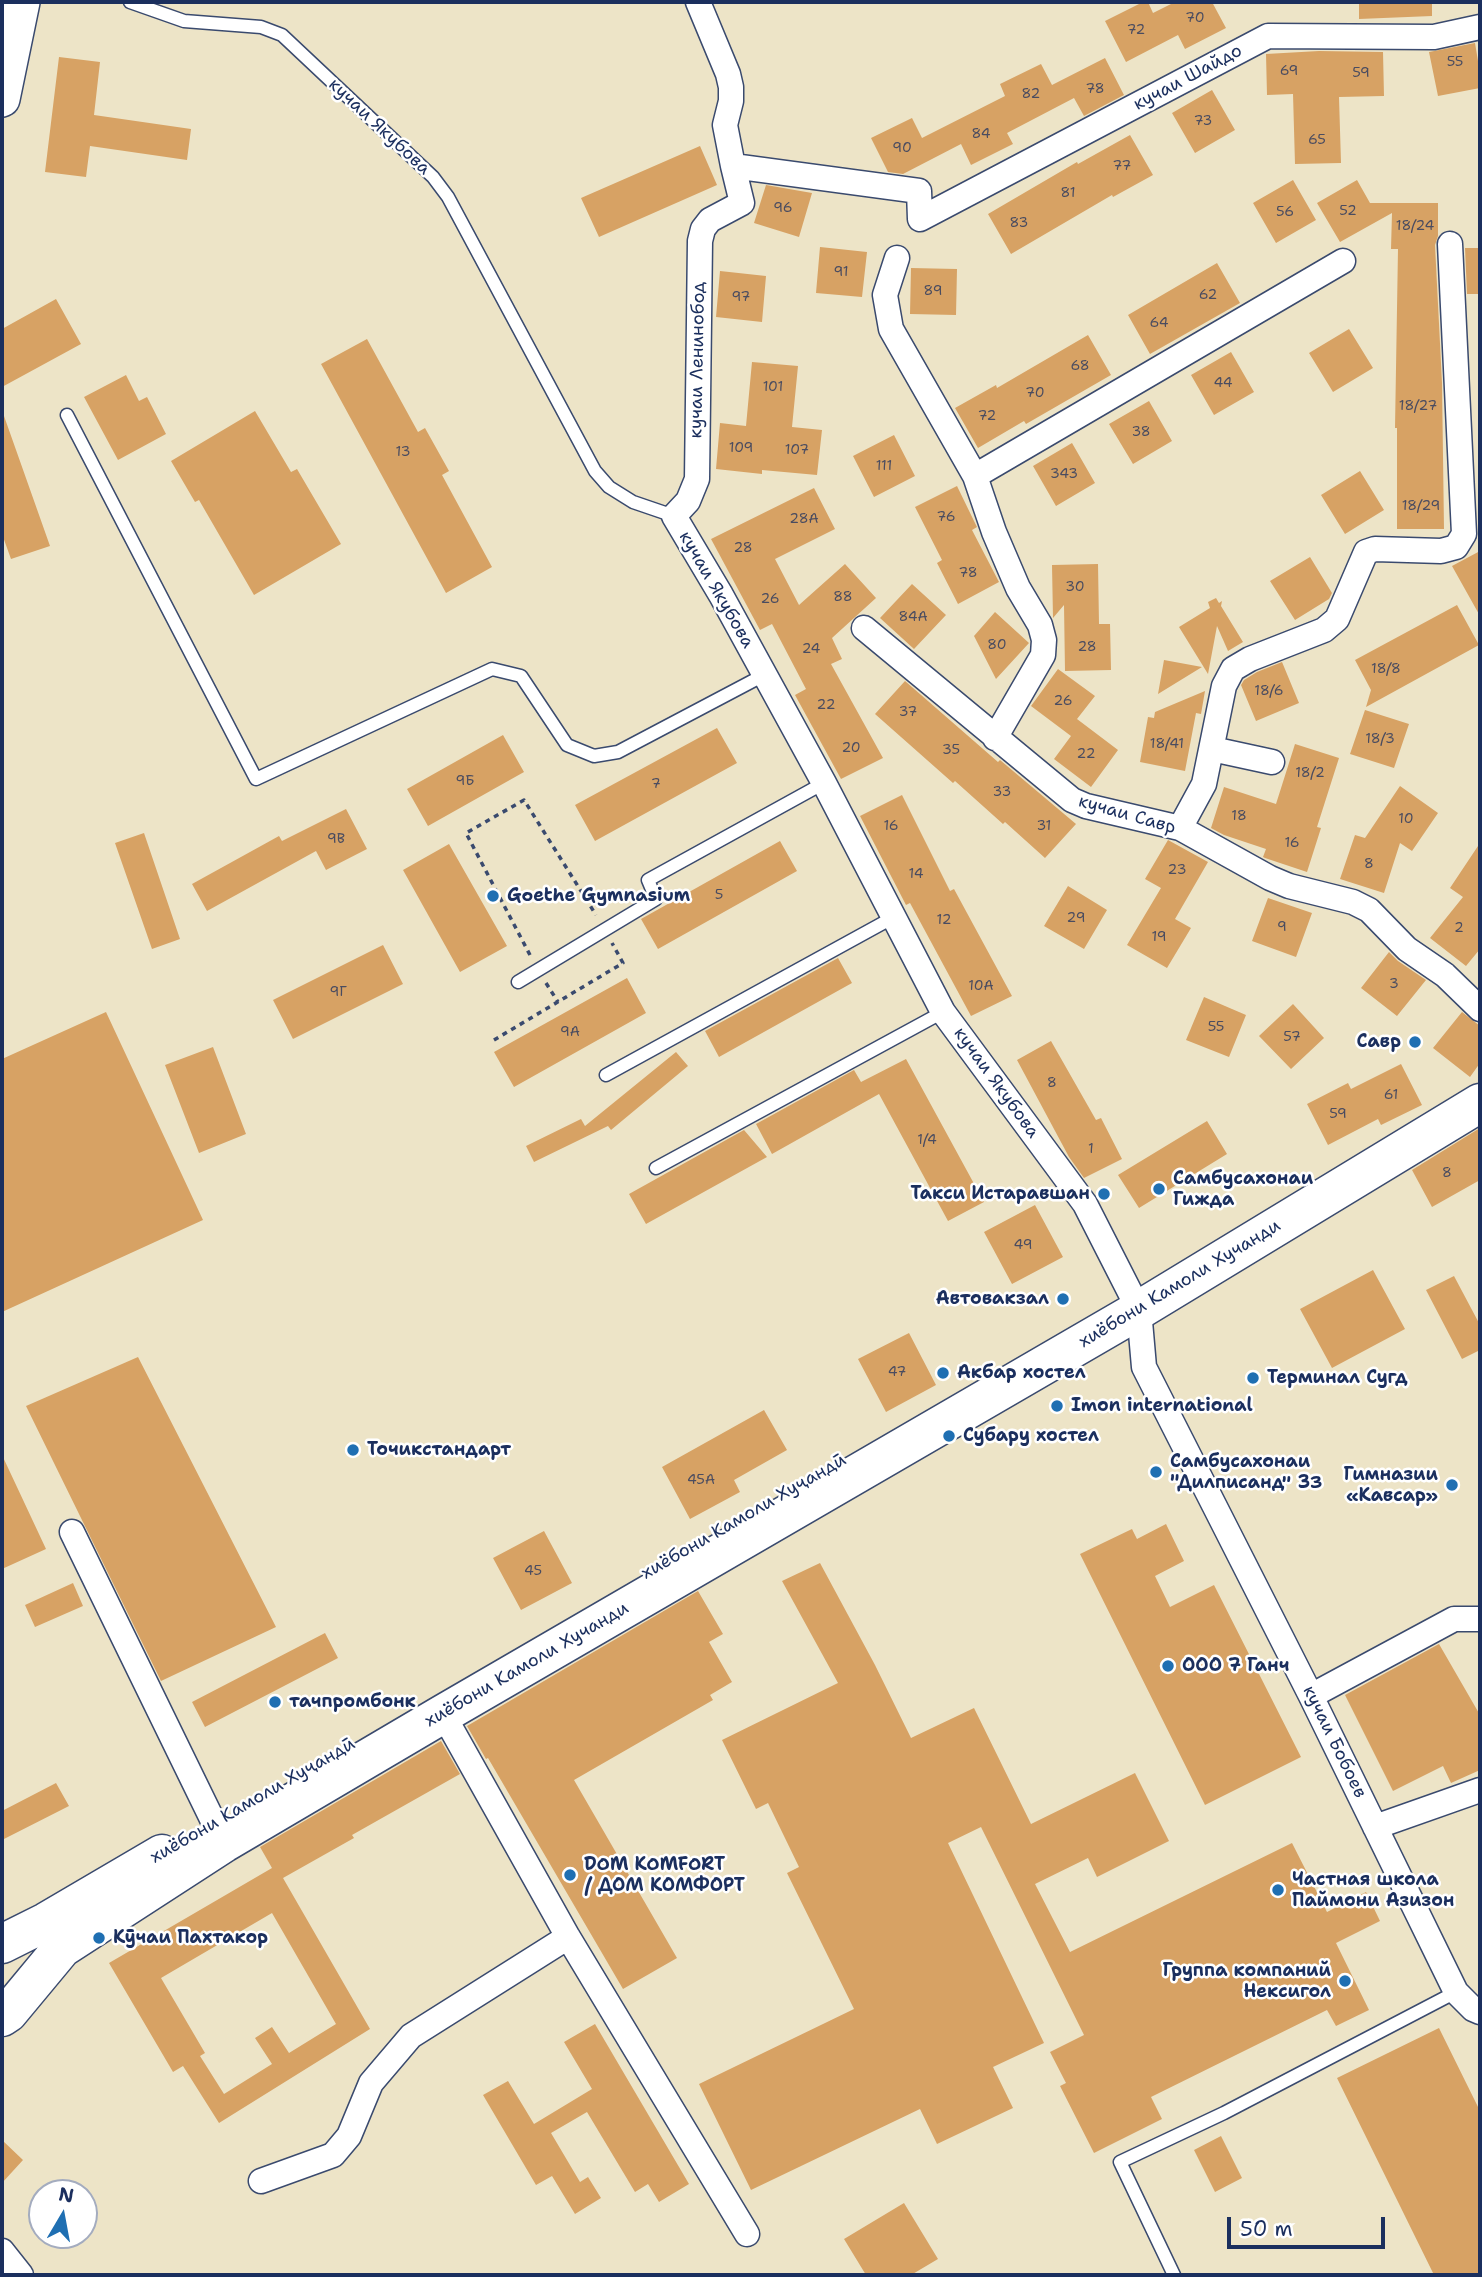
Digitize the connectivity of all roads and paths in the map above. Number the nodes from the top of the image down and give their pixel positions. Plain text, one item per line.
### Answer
1 (22, 2) edge
2 (130, 2) edge
3 (698, 2) edge
4 (1480, 27) edge
5 (2, 99) edge
6 (733, 166) junction
7 (1450, 244) dead end
8 (897, 258) dead end
9 (1343, 261) dead end
10 (67, 415) dead end
11 (975, 475) junction
12 (674, 516) junction
13 (864, 628) dead end
14 (764, 676) junction
15 (995, 738) junction
16 (1212, 749) junction
17 (1272, 762) dead end
18 (824, 783) junction
19 (1180, 828) junction
20 (894, 917) junction
21 (605, 930) junction
22 (538, 970) junction
23 (518, 982) dead end
24 (558, 1002) junction
25 (1480, 1009) edge
26 (943, 1012) junction
27 (494, 1040) dead end
28 (606, 1075) dead end
29 (1480, 1081) edge
30 (1480, 1103) edge
31 (656, 1168) dead end
32 (1134, 1302) junction
33 (72, 1532) dead end
34 (1480, 1619) edge
35 (1311, 1696) junction
36 (443, 1714) junction
37 (1480, 1790) edge
38 (1375, 1827) junction
39 (219, 1833) junction
40 (569, 1937) junction
41 (2, 1944) edge
42 (2, 1955) edge
43 (1456, 1992) junction
44 (9, 2010) edge
45 (1480, 2012) edge
46 (261, 2181) dead end
47 (747, 2234) dead end
48 (2, 2251) edge
49 (21, 2275) edge
50 (1174, 2275) edge

1 - 5 main road
2 - 12 lane, кучаи Якубова
3 - 6 street
4 - 6 street, кучаи Шайдо
6 - 12 street, кучаи Ленинобод
7 - 16 street
8 - 11 street
9 - 11 street
10 - 14 lane
11 - 15 street
12 - 14 street, кучаи Якубова
13 - 15 street, кучаи Савр
14 - 18 street, кучаи Якубова
15 - 19 street, кучаи Савр
16 - 17 street
16 - 19 street
18 - 20 street, кучаи Якубова
18 - 21 lane
19 - 25 street, кучаи Савр
20 - 26 street, кучаи Якубова
20 - 28 lane
21 - 22 lane
21 - 22 path
21 - 24 path
22 - 23 lane
22 - 24 path
24 - 27 path
26 - 31 lane
26 - 32 street, кучаи Якубова
29 - 32 main road, хиёбони Камоли Хуҷандӣ
30 - 32 main road, хиёбони Камоли Хучанди
32 - 35 street, кучаи Бобоев
32 - 36 main road, хиёбони Камоли Хучанди
32 - 39 main road, хиёбони Камоли Хуҷандӣ
33 - 39 street
34 - 35 street
35 - 38 street, кучаи Бобоев
36 - 39 main road, хиёбони Камоли Хучанди
36 - 40 street
37 - 38 street
38 - 43 street, кучаи Бобоев
39 - 41 main road, хиёбони Камоли Хуҷандӣ
39 - 44 main road
40 - 46 street
40 - 47 street
42 - 44 main road
43 - 45 street, кучаи Бобоев
43 - 50 lane
48 - 49 street

